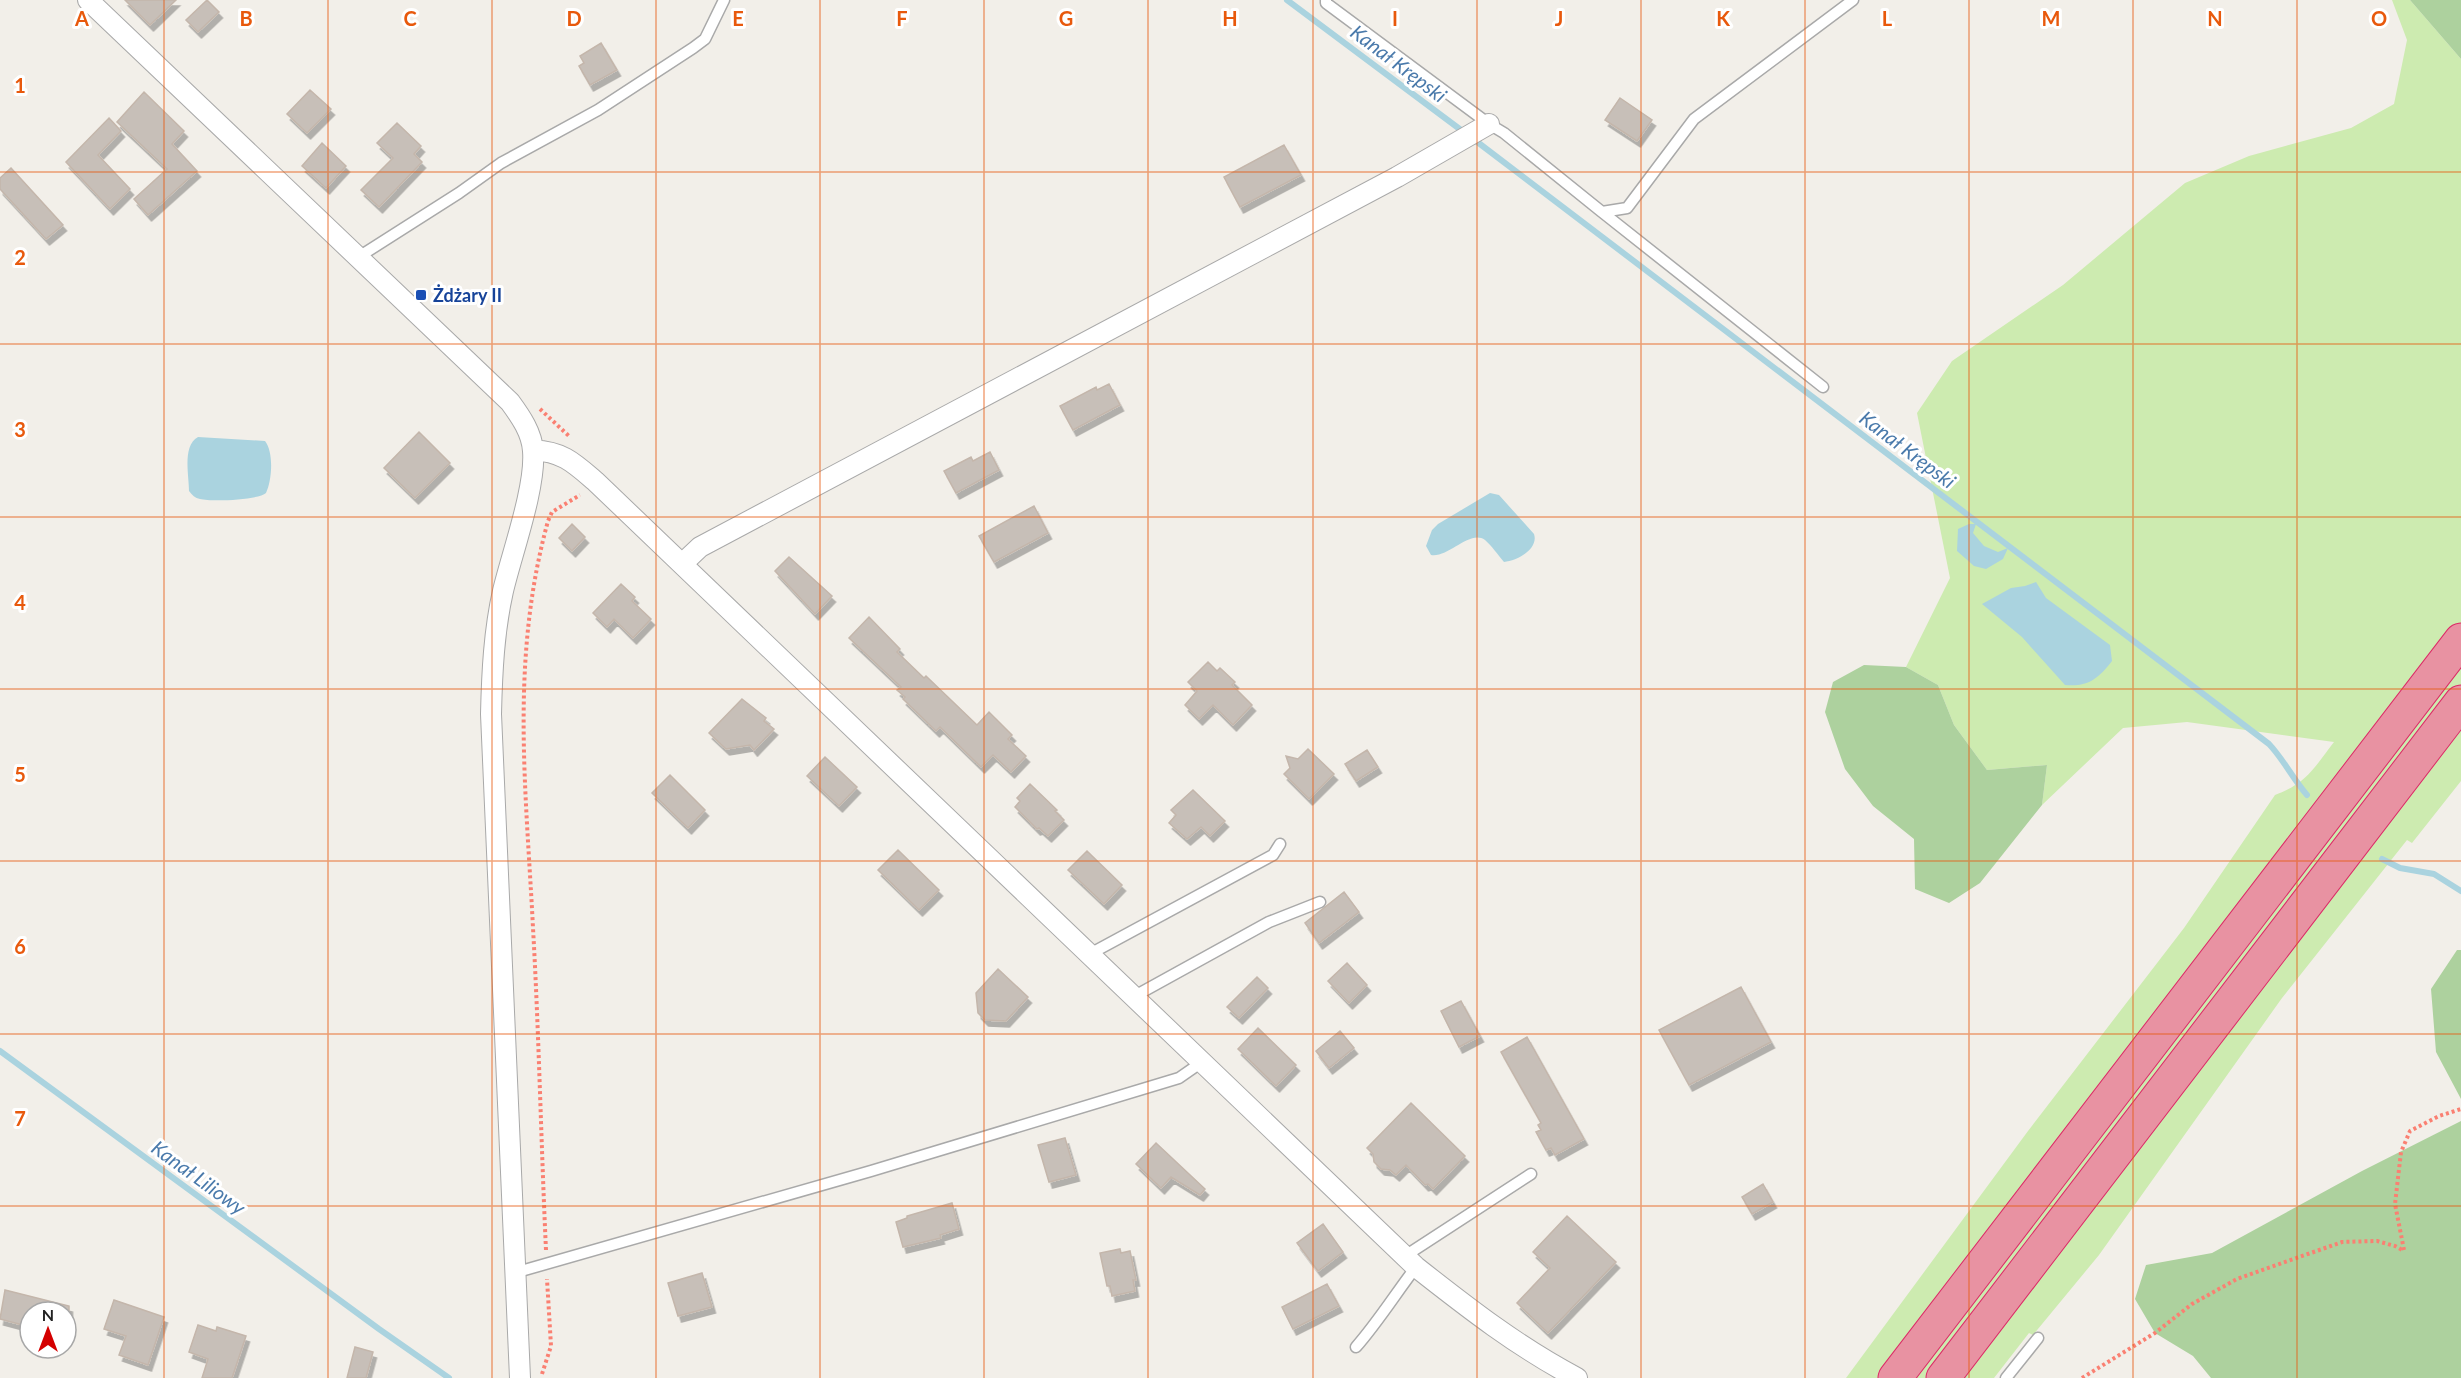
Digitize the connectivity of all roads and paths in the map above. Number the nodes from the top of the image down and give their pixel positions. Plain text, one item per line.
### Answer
1 (88, 0) edge
2 (724, 0) edge
3 (1326, 0) edge
4 (1853, 0) edge
5 (1489, 124) junction
6 (1602, 212) junction
7 (357, 258) junction
8 (1823, 387) dead end
9 (533, 450) junction
10 (595, 481) junction
11 (682, 564) junction
12 (2461, 640) edge
13 (2461, 702) edge
14 (1280, 844) dead end
15 (1320, 902) dead end
16 (1088, 955) junction
17 (1132, 997) junction
18 (1202, 1062) junction
19 (2461, 1109) edge
20 (1531, 1174) dead end
21 (1411, 1262) junction
22 (546, 1263) junction
23 (514, 1273) junction
24 (2038, 1338) dead end
25 (1356, 1347) dead end
26 (520, 1378) edge
27 (542, 1378) edge
28 (1577, 1378) edge
29 (1895, 1378) edge
30 (1943, 1378) edge
31 (2006, 1378) edge
32 (2082, 1378) edge

1 - 7 street
2 - 7 lane
3 - 5 lane
4 - 6 lane
5 - 6 lane
5 - 11 street
6 - 8 lane
7 - 9 street
9 - 10 street
9 - 23 street
10 - 11 street
10 - 22 path
11 - 16 street
12 - 29 highway
13 - 30 highway
14 - 16 lane
15 - 17 lane
16 - 17 street
17 - 18 street
18 - 21 street
18 - 22 lane
19 - 32 path
20 - 21 lane
21 - 25 lane
21 - 28 street
22 - 23 lane
22 - 27 path
23 - 26 street
24 - 31 lane

